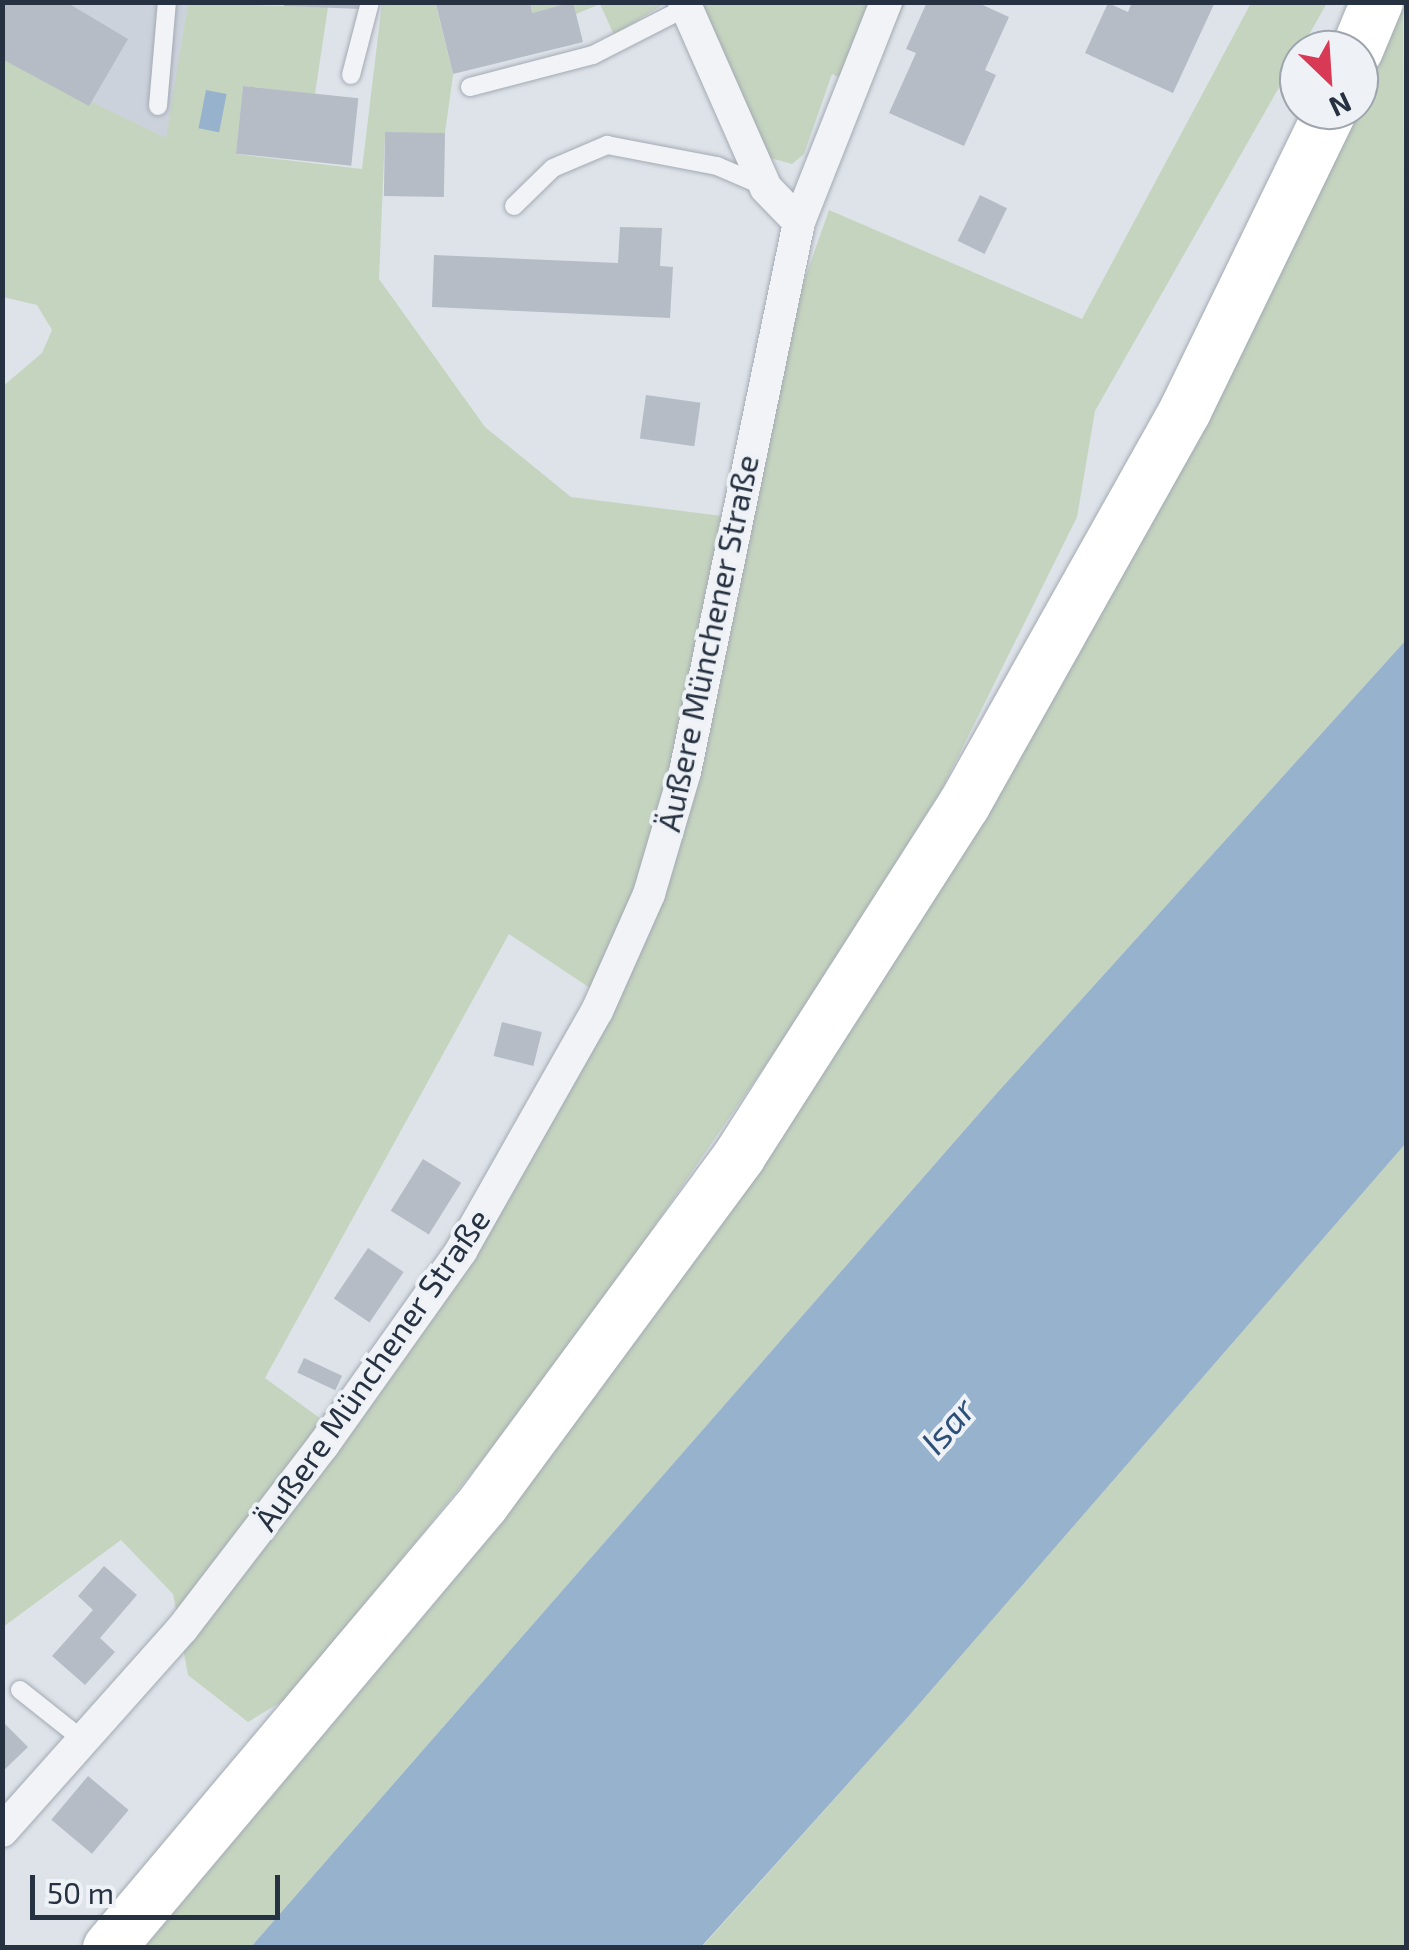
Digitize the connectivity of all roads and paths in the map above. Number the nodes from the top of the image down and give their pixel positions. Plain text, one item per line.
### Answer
1 (168, 2) edge
2 (370, 2) edge
3 (886, 2) edge
4 (1377, 2) edge
5 (685, 5) edge
6 (1365, 30) edge
7 (351, 75) dead end
8 (470, 87) dead end
9 (158, 106) dead end
10 (1321, 130) edge
11 (766, 188) junction
12 (514, 206) dead end
13 (800, 222) junction
14 (20, 1690) dead end
15 (82, 1740) junction
16 (2, 1830) edge
17 (110, 1948) edge

1 - 9 lane
2 - 7 lane
3 - 13 street, Äußere Münchener Straße
4 - 6 main road
5 - 8 lane
5 - 11 street
10 - 17 main road
11 - 12 lane
11 - 13 street
13 - 15 street, Äußere Münchener Straße
14 - 15 lane
15 - 16 street, Äußere Münchener Straße

